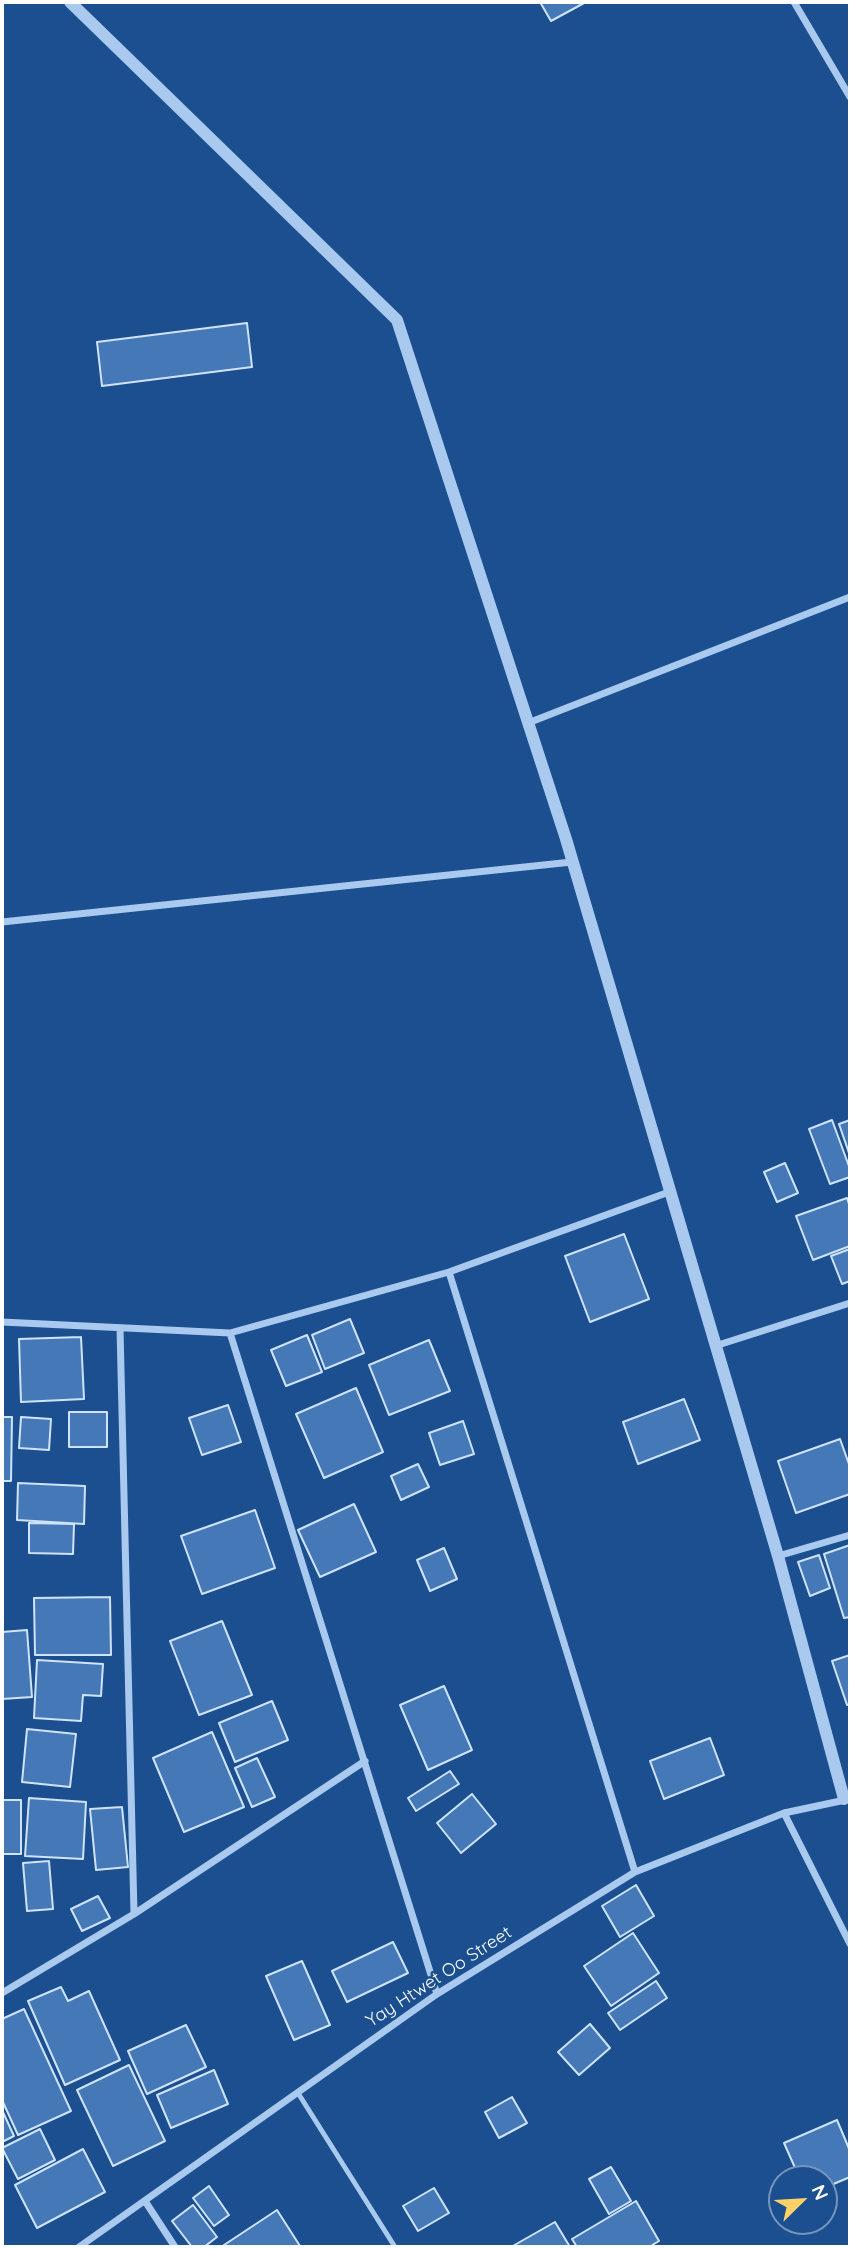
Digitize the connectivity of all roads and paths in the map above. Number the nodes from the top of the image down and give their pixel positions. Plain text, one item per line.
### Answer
1 (70, 2) edge
2 (794, 2) edge
3 (850, 97) edge
4 (850, 597) edge
5 (528, 723) junction
6 (572, 862) junction
7 (2, 922) edge
8 (669, 1192) junction
9 (449, 1272) junction
10 (850, 1303) edge
11 (2, 1322) edge
12 (120, 1328) junction
13 (230, 1333) junction
14 (714, 1346) junction
15 (850, 1535) edge
16 (778, 1556) junction
17 (365, 1761) junction
18 (847, 1799) edge
19 (784, 1813) junction
20 (635, 1872) junction
21 (134, 1914) junction
22 (850, 1944) edge
23 (2, 1993) edge
24 (437, 1994) junction
25 (298, 2093) junction
26 (145, 2201) junction
27 (79, 2247) edge
28 (175, 2247) edge
29 (395, 2247) edge

1 - 5 street
2 - 3 street
4 - 5 street
5 - 6 street
6 - 7 street
6 - 8 street
8 - 9 street
8 - 14 street
9 - 13 street
9 - 20 street
10 - 14 street
11 - 12 street
12 - 13 street
12 - 21 street
13 - 17 street
14 - 16 street
15 - 16 street
16 - 18 street
17 - 21 street
17 - 24 street
18 - 19 street, Yay Htwet Oo Street
19 - 20 street, Yay Htwet Oo Street
19 - 22 street
20 - 24 street, Yay Htwet Oo Street
21 - 23 street
24 - 25 street, Yay Htwet Oo Street
25 - 26 street, Yay Htwet Oo Street
25 - 29 lane
26 - 27 street, Yay Htwet Oo Street
26 - 28 street

